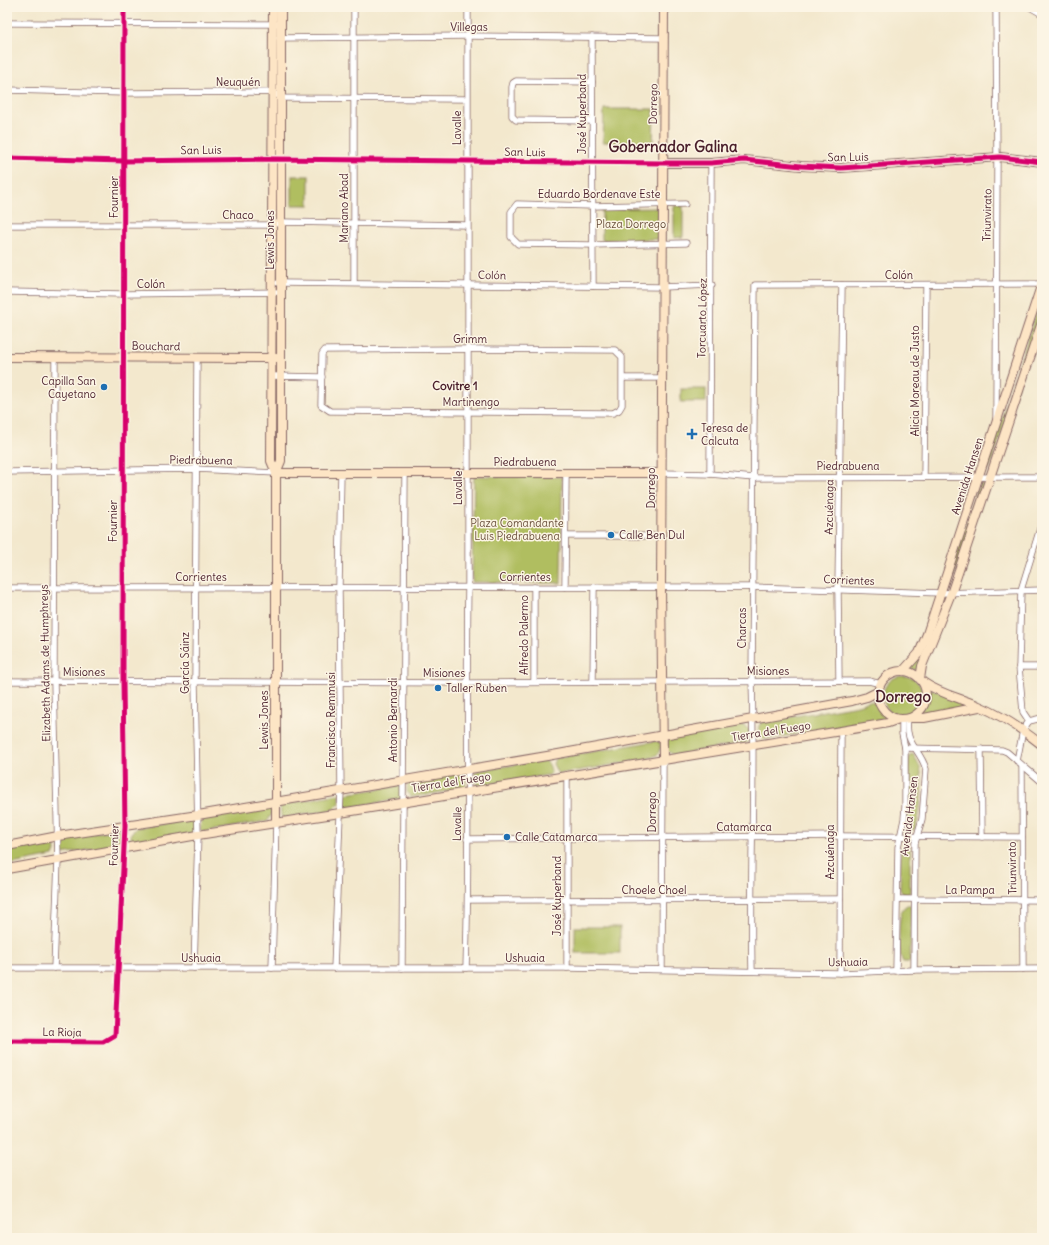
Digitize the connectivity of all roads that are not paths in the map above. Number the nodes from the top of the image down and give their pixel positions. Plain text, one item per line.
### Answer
1 (124, 7) edge
2 (273, 7) edge
3 (282, 7) edge
4 (354, 7) edge
5 (468, 7) edge
6 (664, 7) edge
7 (996, 7) edge
8 (1030, 7) edge
9 (1042, 14) edge
10 (7, 23) edge
11 (124, 23) junction
12 (277, 24) junction
13 (468, 36) junction
14 (355, 37) junction
15 (592, 37) junction
16 (273, 38) junction
17 (282, 38) junction
18 (664, 38) junction
19 (592, 82) junction
20 (7, 90) edge
21 (272, 92) junction
22 (125, 93) junction
23 (282, 98) junction
24 (354, 99) junction
25 (467, 99) junction
26 (592, 121) junction
27 (7, 158) edge
28 (997, 158) junction
29 (272, 159) junction
30 (124, 160) junction
31 (281, 160) junction
32 (354, 160) junction
33 (467, 161) junction
34 (1042, 162) edge
35 (593, 163) junction
36 (663, 163) junction
37 (711, 163) junction
38 (663, 204) junction
39 (685, 204) dead end
40 (593, 206) junction
41 (281, 222) junction
42 (355, 222) junction
43 (7, 225) edge
44 (124, 225) junction
45 (271, 225) junction
46 (467, 225) junction
47 (686, 243) dead end
48 (663, 244) junction
49 (593, 245) junction
50 (281, 282) junction
51 (271, 283) junction
52 (354, 283) junction
53 (468, 284) junction
54 (926, 284) junction
55 (996, 284) junction
56 (1042, 284) edge
57 (712, 285) junction
58 (755, 285) joint
59 (842, 285) junction
60 (593, 286) junction
61 (663, 287) junction
62 (7, 292) edge
63 (281, 292) junction
64 (271, 293) junction
65 (123, 294) junction
66 (1042, 322) edge
67 (468, 349) junction
68 (7, 357) edge
69 (55, 357) junction
70 (124, 357) junction
71 (197, 358) junction
72 (271, 358) junction
73 (280, 358) junction
74 (272, 376) junction
75 (281, 376) junction
76 (322, 377) junction
77 (623, 378) junction
78 (663, 378) junction
79 (468, 412) junction
80 (996, 424) junction
81 (196, 469) junction
82 (54, 471) junction
83 (123, 471) junction
84 (7, 472) edge
85 (341, 472) junction
86 (276, 473) junction
87 (404, 473) junction
88 (468, 473) junction
89 (566, 473) junction
90 (662, 473) junction
91 (710, 474) junction
92 (840, 477) junction
93 (924, 477) junction
94 (979, 477) junction
95 (1042, 477) edge
96 (754, 478) junction
97 (989, 478) junction
98 (1042, 522) edge
99 (566, 536) junction
100 (662, 536) junction
101 (195, 587) junction
102 (339, 587) junction
103 (403, 587) junction
104 (468, 587) junction
105 (534, 587) junction
106 (565, 587) junction
107 (594, 587) junction
108 (752, 587) junction
109 (7, 588) edge
110 (54, 588) junction
111 (123, 588) junction
112 (275, 588) junction
113 (661, 588) junction
114 (838, 589) junction
115 (1021, 590) junction
116 (1042, 590) edge
117 (952, 591) junction
118 (941, 592) junction
119 (1019, 667) junction
120 (1042, 667) edge
121 (903, 671) junction
122 (752, 680) junction
123 (921, 680) junction
124 (7, 681) edge
125 (275, 681) junction
126 (341, 681) junction
127 (661, 681) junction
128 (839, 681) junction
129 (54, 682) junction
130 (123, 682) junction
131 (195, 682) junction
132 (403, 682) junction
133 (534, 682) junction
134 (593, 682) junction
135 (466, 683) junction
136 (880, 687) junction
137 (980, 706) junction
138 (905, 718) junction
139 (1042, 718) edge
140 (753, 719) junction
141 (1029, 720) junction
142 (1023, 730) junction
143 (841, 731) junction
144 (662, 736) junction
145 (1042, 745) edge
146 (754, 746) junction
147 (915, 747) junction
148 (905, 748) junction
149 (981, 749) junction
150 (663, 759) junction
151 (1017, 761) junction
152 (1022, 766) junction
153 (467, 769) junction
154 (567, 775) junction
155 (402, 779) junction
156 (1042, 782) edge
157 (341, 791) junction
158 (468, 791) junction
159 (276, 801) junction
160 (402, 801) junction
161 (340, 813) junction
162 (198, 815) junction
163 (276, 822) junction
164 (124, 826) junction
165 (198, 835) junction
166 (58, 836) junction
167 (841, 836) junction
168 (751, 837) junction
169 (900, 837) junction
170 (915, 837) junction
171 (982, 837) junction
172 (1022, 837) junction
173 (567, 838) junction
174 (663, 838) junction
175 (467, 839) junction
176 (7, 846) edge
177 (124, 849) junction
178 (58, 860) junction
179 (7, 869) edge
180 (751, 899) junction
181 (898, 899) junction
182 (468, 900) junction
183 (663, 900) junction
184 (840, 900) junction
185 (914, 900) junction
186 (1023, 900) junction
187 (1042, 900) edge
188 (567, 901) junction
189 (7, 968) edge
190 (54, 968) junction
191 (117, 968) junction
192 (194, 968) junction
193 (272, 968) junction
194 (334, 968) junction
195 (402, 968) junction
196 (466, 968) junction
197 (567, 968) junction
198 (662, 969) junction
199 (1023, 969) junction
200 (1042, 969) edge
201 (914, 970) junction
202 (752, 971) junction
203 (896, 971) junction
204 (840, 973) junction
205 (115, 1035) joint
206 (7, 1040) edge

1 - 11 street, Fournier
2 - 12 street, Lewis Jones
3 - 12 street, Lewis Jones
4 - 14 street, Mariano Abad
5 - 13 street, Lavalle
6 - 18 street, Dorrego
7 - 28 street, Triunvirato
8 - 9 street
10 - 11 street
11 - 12 street
11 - 22 street, Fournier
12 - 16 street, Lewis Jones
12 - 17 street, Lewis Jones
13 - 14 street, Villegas
13 - 15 street, Villegas
13 - 25 street, Lavalle
14 - 17 street, Villegas
14 - 24 street, Mariano Abad
15 - 18 street, Villegas
15 - 19 street, José Kuperband
16 - 17 street, Villegas
16 - 21 street, Lewis Jones
17 - 23 street, Lewis Jones
18 - 36 street, Dorrego
19 - 26 street, José Kuperband
19 - 26 street
20 - 22 street, Neuquén
21 - 22 street, Neuquén
21 - 23 street, Neuquén
21 - 29 street, Lewis Jones
22 - 30 street, Fournier
23 - 24 street
23 - 31 street, Lewis Jones
24 - 25 street
24 - 32 street, Mariano Abad
25 - 33 street, Lavalle
26 - 35 street, José Kuperband
27 - 30 street, San Luis
28 - 34 street, San Luis
28 - 37 street, San Luis
28 - 55 street, Triunvirato
29 - 30 street, San Luis
29 - 31 street, San Luis
29 - 45 street, Lewis Jones
30 - 44 street, Fournier
31 - 32 street, San Luis
31 - 41 street, Lewis Jones
32 - 33 street, San Luis
32 - 42 street, Mariano Abad
33 - 35 street, San Luis
33 - 46 street, Lavalle
35 - 36 street, San Luis
35 - 40 street, José Kuperband
36 - 37 street, San Luis
36 - 38 street, Dorrego
37 - 57 street, Torcuarto López
38 - 39 street, Eduardo Bordenave Este
38 - 40 street, Eduardo Bordenave Este
38 - 48 street, Dorrego
40 - 49 street, José Kuperband
40 - 49 street, Eduardo Bordenave Este
41 - 42 street, Chaco
41 - 45 street, Chaco
41 - 50 street, Lewis Jones
42 - 46 street, Chaco
42 - 52 street, Mariano Abad
43 - 44 street, Chaco
44 - 45 street, Chaco
44 - 65 street, Fournier
45 - 51 street, Lewis Jones
46 - 53 street, Lavalle
47 - 48 street
48 - 49 street
48 - 61 street, Dorrego
49 - 60 street, José Kuperband
50 - 51 street, Colón
50 - 52 street, Colón
50 - 63 street, Lewis Jones
51 - 64 street, Lewis Jones
52 - 53 street, Colón
53 - 60 street, Colón
53 - 67 street, Lavalle
54 - 55 street, Colón
54 - 59 street, Colón
54 - 93 street, Alicia Moreau de Justo
55 - 56 street, Colón
55 - 80 street, Triunvirato
56 - 80 street, Avenida Hansen
57 - 61 street, Colón
57 - 91 street, Torcuarto López
58 - 59 street, Colón
58 - 96 street, Charcas
59 - 92 street, Azcuénaga
60 - 61 street, Colón
61 - 78 street, Dorrego
62 - 65 street, Colón
63 - 64 street, Colón
63 - 73 street, Lewis Jones
64 - 65 street, Colón
64 - 72 street, Lewis Jones
65 - 70 street, Fournier
66 - 97 street, Avenida Hansen
67 - 76 street, Grimm
67 - 77 street, Grimm
67 - 79 street, Lavalle
68 - 69 street, Bouchard
69 - 70 street, Bouchard
69 - 82 street, Elizabeth Adams de Humphreys
70 - 71 street, Bouchard
70 - 83 street, Fournier
71 - 72 street, Bouchard
71 - 81 street, García Sáinz
72 - 73 street, Bouchard
72 - 74 street, Lewis Jones
73 - 75 street, Lewis Jones
74 - 75 street
74 - 86 street, Lewis Jones
75 - 76 street
75 - 86 street, Lewis Jones
76 - 79 street, Martinengo
77 - 78 street
77 - 79 street, Martinengo
78 - 90 street, Dorrego
79 - 88 street, Lavalle
80 - 94 street, Avenida Hansen
81 - 83 street, Piedrabuena
81 - 86 street, Piedrabuena
81 - 101 street, García Sáinz
82 - 83 street, Piedrabuena
82 - 84 street, Piedrabuena
82 - 110 street, Elizabeth Adams de Humphreys
83 - 111 street, Fournier
85 - 86 street, Piedrabuena
85 - 87 street, Piedrabuena
85 - 102 street, Francisco Remmusi
86 - 112 street, Lewis Jones
87 - 88 street, Piedrabuena
87 - 103 street, Antonio Bernardi
88 - 89 street, Piedrabuena
88 - 104 street, Lavalle
89 - 90 street, Piedrabuena
89 - 99 street
90 - 91 street, Piedrabuena
90 - 100 street, Dorrego
91 - 96 street, Piedrabuena
92 - 93 street, Piedrabuena
92 - 96 street, Piedrabuena
92 - 114 street, Azcuénaga
93 - 94 street, Piedrabuena
94 - 97 street, Piedrabuena
94 - 118 street, Avenida Hansen
95 - 97 street, Piedrabuena
96 - 108 street, Charcas
97 - 117 street, Avenida Hansen
98 - 115 street
99 - 100 street
99 - 106 street
100 - 113 street, Dorrego
101 - 111 street, Corrientes
101 - 112 street, Corrientes
101 - 131 street, García Sáinz
102 - 103 street, Corrientes
102 - 112 street, Corrientes
102 - 126 street, Francisco Remmusi
103 - 104 street, Corrientes
103 - 132 street, Antonio Bernardi
104 - 105 street, Corrientes
104 - 135 street, Lavalle
105 - 106 street, Corrientes
105 - 133 street, Alfredo Palermo
106 - 107 street, Corrientes
107 - 113 street, Corrientes
107 - 134 street
108 - 113 street, Corrientes
108 - 114 street, Corrientes
108 - 122 street, Charcas
109 - 110 street, Corrientes
110 - 111 street, Corrientes
110 - 129 street, Elizabeth Adams de Humphreys
111 - 130 street, Fournier
112 - 125 street, Lewis Jones
113 - 127 street, Dorrego
114 - 118 street, Corrientes
114 - 128 street, Azcuénaga
115 - 116 street, Corrientes
115 - 117 street, Corrientes
115 - 119 street
117 - 118 street, Corrientes
117 - 123 street, Avenida Hansen
118 - 121 street, Avenida Hansen
119 - 120 street
119 - 141 street
121 - 123 street
121 - 136 street
122 - 127 street, Misiones
122 - 128 street, Misiones
122 - 140 street, Charcas
123 - 137 street
123 - 138 street
124 - 129 street, Misiones
125 - 126 street, Misiones
125 - 131 street, Misiones
125 - 159 street, Lewis Jones
126 - 132 street, Misiones
126 - 157 street, Francisco Remmusi
127 - 134 street, Misiones
127 - 144 street, Dorrego
128 - 136 street, Misiones
129 - 130 street, Misiones
129 - 166 street, Elizabeth Adams de Humphreys
130 - 131 street, Misiones
130 - 164 street, Fournier
131 - 162 street, García Sáinz
132 - 135 street, Misiones
132 - 155 street, Antonio Bernardi
133 - 134 street, Misiones
133 - 135 street, Misiones
135 - 153 street, Lavalle
136 - 138 street
136 - 140 street, Tierra del Fuego
137 - 138 street, Tierra del Fuego
137 - 142 street
138 - 143 street, Tierra del Fuego
138 - 147 street, Avenida Hansen
138 - 148 street, Avenida Hansen
139 - 141 street
140 - 144 street, Tierra del Fuego
140 - 146 street, Charcas
141 - 142 street
142 - 145 street
142 - 151 street
143 - 146 street, Tierra del Fuego
143 - 167 street, Azcuénaga
144 - 150 street, Dorrego
144 - 153 street, Tierra del Fuego
146 - 150 street, Tierra del Fuego
146 - 168 street, Charcas
147 - 148 street
147 - 149 street
147 - 170 street, Avenida Hansen
148 - 169 street, Avenida Hansen
149 - 151 street
149 - 171 street
150 - 154 street, Tierra del Fuego
150 - 174 street, Dorrego
151 - 152 street
152 - 156 street
152 - 172 street, Triunvirato
153 - 155 street, Tierra del Fuego
153 - 158 street, Lavalle
154 - 158 street, Tierra del Fuego
154 - 173 street, José Kuperband
155 - 157 street, Tierra del Fuego
155 - 160 street, Antonio Bernardi
157 - 159 street, Tierra del Fuego
157 - 161 street, Francisco Remmusi
158 - 160 street, Tierra del Fuego
158 - 175 street, Lavalle
159 - 162 street, Tierra del Fuego
159 - 163 street, Lewis Jones
160 - 161 street, Tierra del Fuego
160 - 195 street, Antonio Bernardi
161 - 163 street, Tierra del Fuego
161 - 194 street, Francisco Remmusi
162 - 164 street, Tierra del Fuego
162 - 165 street, García Sáinz
163 - 165 street, Tierra del Fuego
163 - 193 street, Lewis Jones
164 - 166 street, Tierra del Fuego
164 - 177 street, Fournier
165 - 177 street, Tierra del Fuego
165 - 192 street, García Sáinz
166 - 176 street, Tierra del Fuego
166 - 178 street, Elizabeth Adams de Humphreys
167 - 168 street, Catamarca
167 - 169 street, Catamarca
167 - 184 street, Azcuénaga
168 - 174 street, Catamarca
168 - 180 street, Charcas
169 - 170 street, Catamarca
169 - 181 street, Avenida Hansen
170 - 171 street, Catamarca
170 - 185 street, Avenida Hansen
171 - 172 street, Catamarca
172 - 186 street, Triunvirato
173 - 174 street, Catamarca
173 - 175 street, Catamarca
173 - 188 street, José Kuperband
174 - 183 street, Dorrego
175 - 182 street, Lavalle
177 - 178 street, Tierra del Fuego
177 - 191 street, Fournier
178 - 179 street, Tierra del Fuego
178 - 190 street, Elizabeth Adams de Humphreys
180 - 183 street, Choele Choel
180 - 184 street, Choele Choel
180 - 202 street, Charcas
181 - 185 street, La Pampa
181 - 203 street, Avenida Hansen
182 - 188 street, Choele Choel
182 - 196 street, Lavalle
183 - 188 street, Choele Choel
183 - 198 street, Dorrego
184 - 204 street, Azcuénaga
185 - 186 street, La Pampa
185 - 201 street, Avenida Hansen
186 - 187 street, La Pampa
186 - 199 street, Triunvirato
188 - 197 street, José Kuperband
189 - 190 street, Ushuaia
190 - 191 street, Ushuaia
191 - 192 street, Ushuaia
191 - 205 street, Fournier
192 - 193 street, Ushuaia
193 - 194 street, Ushuaia
194 - 195 street, Ushuaia
195 - 196 street, Ushuaia
196 - 197 street, Ushuaia
197 - 198 street, Ushuaia
198 - 202 street, Ushuaia
199 - 200 street, Ushuaia
199 - 201 street, Ushuaia
201 - 203 street, Ushuaia
202 - 204 street, Ushuaia
203 - 204 street, Ushuaia
205 - 206 street, La Rioja

